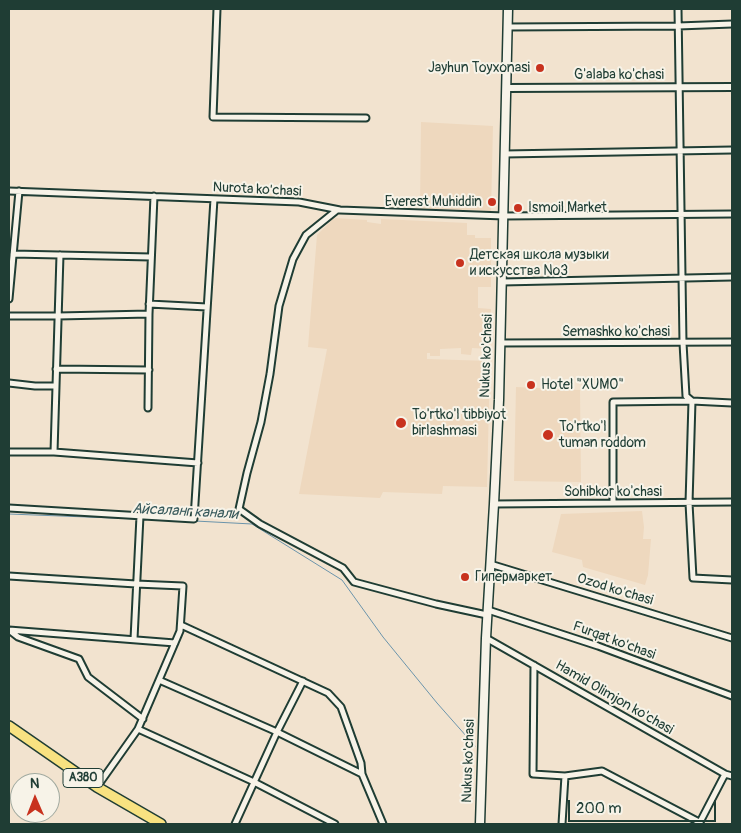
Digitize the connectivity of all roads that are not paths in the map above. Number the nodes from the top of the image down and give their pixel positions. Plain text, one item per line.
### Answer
1 (217, 9) edge
2 (508, 9) edge
3 (678, 9) edge
4 (732, 24) edge
5 (678, 26) junction
6 (508, 27) junction
7 (732, 87) edge
8 (506, 88) junction
9 (679, 88) junction
10 (366, 118) dead end
11 (680, 150) junction
12 (732, 150) edge
13 (505, 154) junction
14 (9, 191) edge
15 (19, 191) junction
16 (154, 196) junction
17 (214, 199) junction
18 (337, 210) junction
19 (732, 214) edge
20 (681, 215) junction
21 (504, 216) junction
22 (13, 254) junction
23 (60, 255) junction
24 (151, 257) junction
25 (732, 277) edge
26 (682, 278) junction
27 (502, 282) junction
28 (9, 299) edge
29 (149, 304) junction
30 (207, 307) junction
31 (149, 314) junction
32 (9, 316) edge
33 (58, 316) junction
34 (683, 342) junction
35 (732, 342) edge
36 (500, 343) junction
37 (56, 369) junction
38 (149, 370) junction
39 (9, 383) edge
40 (56, 386) junction
41 (692, 401) junction
42 (732, 403) edge
43 (148, 408) dead end
44 (9, 452) edge
45 (54, 452) junction
46 (198, 463) junction
47 (732, 502) edge
48 (613, 503) junction
49 (690, 503) junction
50 (494, 504) junction
51 (9, 508) edge
52 (140, 516) junction
53 (490, 564) junction
54 (9, 576) edge
55 (732, 580) edge
56 (136, 584) junction
57 (487, 613) junction
58 (181, 625) junction
59 (9, 630) edge
60 (486, 638) junction
61 (732, 638) edge
62 (134, 639) junction
63 (175, 642) junction
64 (534, 665) junction
65 (159, 680) junction
66 (303, 682) junction
67 (732, 696) edge
68 (142, 719) junction
69 (9, 726) edge
70 (138, 729) junction
71 (277, 732) junction
72 (362, 774) junction
73 (724, 774) junction
74 (565, 776) junction
75 (732, 776) edge
76 (254, 782) junction
77 (96, 787) junction
78 (699, 823) edge
79 (160, 824) edge
80 (235, 824) edge
81 (335, 824) edge
82 (384, 824) edge
83 (480, 824) edge
84 (562, 824) edge

1 - 10 street
2 - 6 main road, Nukus ko'chasi
3 - 5 street
4 - 5 street
5 - 6 street
5 - 9 street
6 - 8 main road, Nukus ko'chasi
7 - 9 street, G'alaba ko'chasi
8 - 9 street, G'alaba ko'chasi
8 - 13 main road, Nukus ko'chasi
9 - 11 street
11 - 12 street
11 - 13 street
11 - 20 street
13 - 21 main road, Nukus ko'chasi
14 - 15 street, Nurota ko'chasi
15 - 16 street, Nurota ko'chasi
15 - 22 street
16 - 17 street, Nurota ko'chasi
16 - 24 street
17 - 18 street, Nurota ko'chasi
17 - 30 street
18 - 21 street, Nurota ko'chasi
18 - 57 street, Furqat ko'chasi
19 - 20 street, Nurota ko'chasi
20 - 21 street, Nurota ko'chasi
20 - 26 street
21 - 27 main road, Nukus ko'chasi
22 - 23 street
22 - 28 street
23 - 24 street
23 - 33 street
24 - 29 street
25 - 26 street
26 - 27 street
26 - 34 street
27 - 36 main road, Nukus ko'chasi
29 - 30 street
29 - 31 street
30 - 46 street
31 - 33 street
31 - 38 street
32 - 33 street
33 - 37 street
34 - 35 street, Semashko ko'chasi
34 - 36 street, Semashko ko'chasi
34 - 41 street
36 - 50 main road, Nukus ko'chasi
37 - 38 street
37 - 40 street
38 - 43 street
39 - 40 street
40 - 45 street
41 - 42 street
41 - 48 street
41 - 49 street
44 - 45 street
45 - 46 street
46 - 52 street
47 - 49 street, Sohibkor ko'chasi
48 - 49 street, Sohibkor ko'chasi
48 - 50 street, Sohibkor ko'chasi
49 - 55 street
50 - 53 main road, Nukus ko'chasi
51 - 52 street
52 - 56 street
53 - 57 main road, Nukus ko'chasi
53 - 61 street, Ozod ko'chasi
54 - 56 street
56 - 58 street
56 - 62 street
57 - 60 main road, Nukus ko'chasi
57 - 67 street, Furqat ko'chasi
58 - 63 street
58 - 66 street
59 - 62 street
59 - 68 street
60 - 64 street, Hamid Olimjon ko'chasi
60 - 83 main road, Nukus ko'chasi
62 - 63 street
63 - 65 street
64 - 73 street, Hamid Olimjon ko'chasi
64 - 74 street
65 - 68 street
65 - 71 street
66 - 71 street
66 - 72 street
68 - 70 street
69 - 77 highway, A380
70 - 76 street
70 - 77 street
71 - 72 street
71 - 76 street
72 - 82 street
73 - 75 street, Hamid Olimjon ko'chasi
73 - 78 street
74 - 78 street
74 - 84 street
76 - 80 street
76 - 81 street
77 - 79 highway, A380

